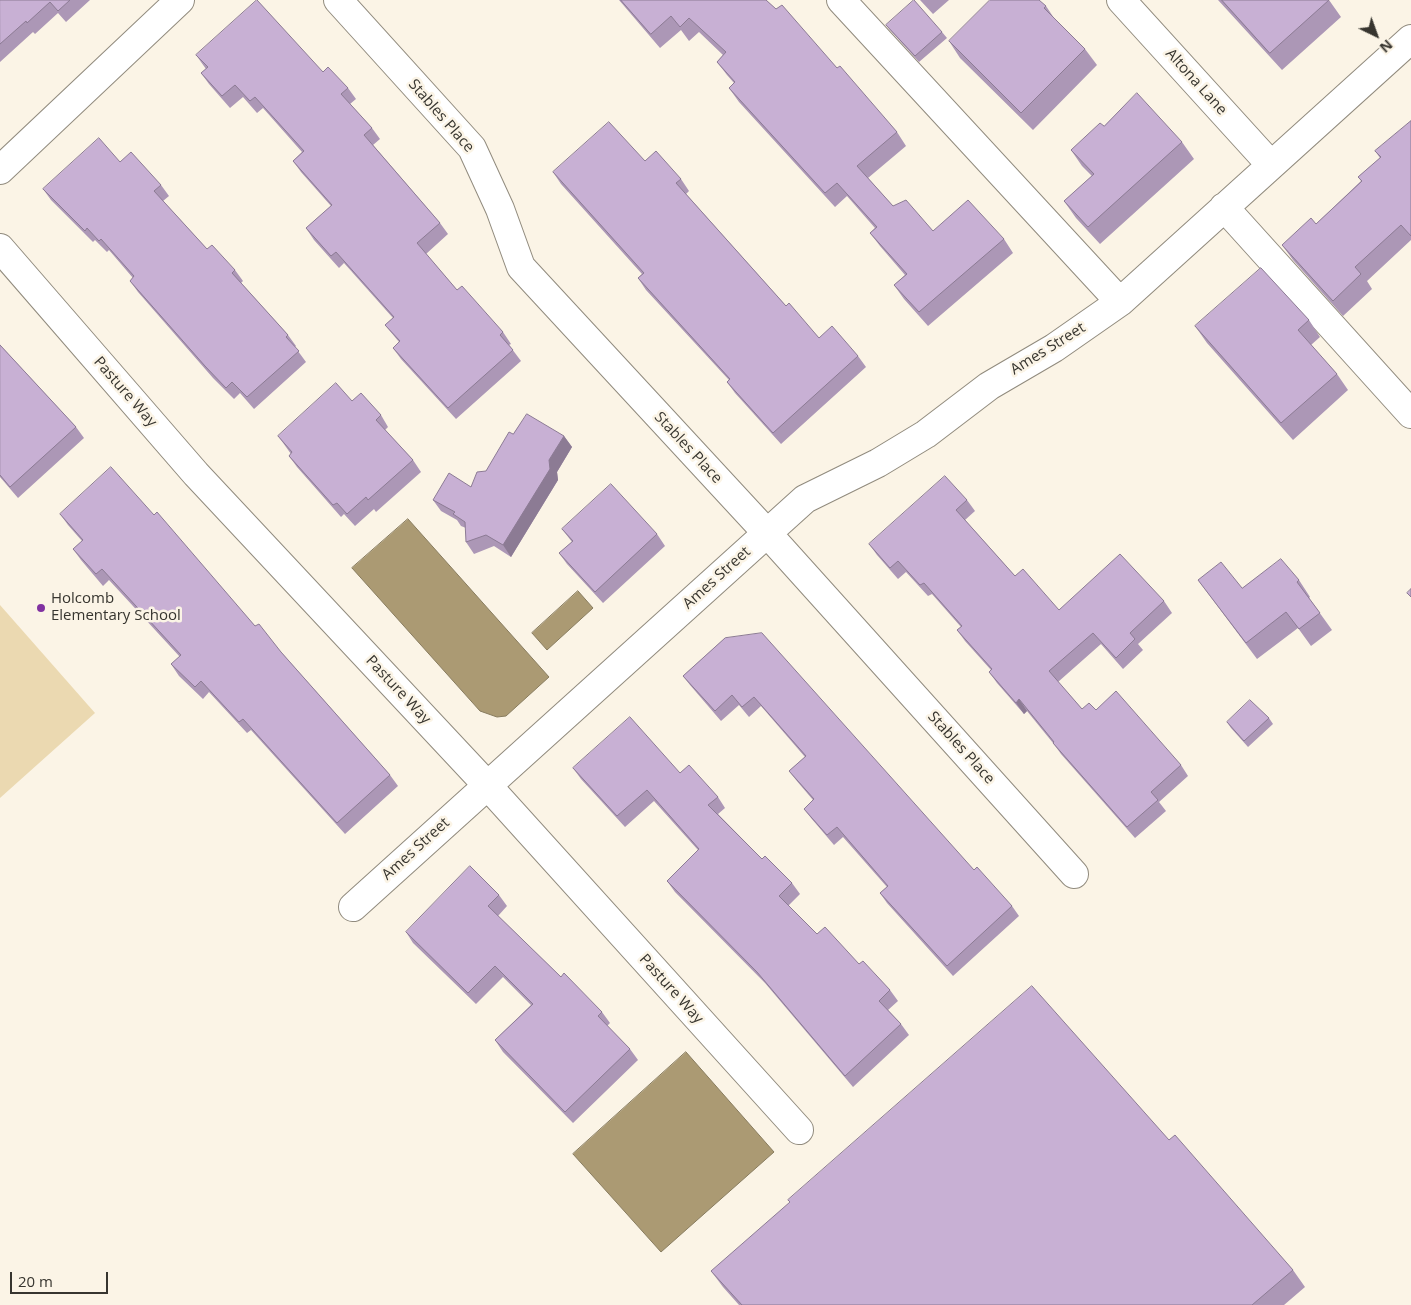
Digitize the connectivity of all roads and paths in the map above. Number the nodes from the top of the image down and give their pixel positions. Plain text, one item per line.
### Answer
1 (180, 0) edge
2 (338, 0) edge
3 (841, 0) edge
4 (1120, 0) edge
5 (1411, 39) edge
6 (1270, 165) junction
7 (0, 170) edge
8 (1224, 207) junction
9 (0, 248) edge
10 (1120, 302) junction
11 (1411, 414) edge
12 (767, 533) junction
13 (487, 784) junction
14 (1074, 874) dead end
15 (352, 907) dead end
16 (799, 1130) dead end

1 - 7 street
2 - 12 street, Stables Place
3 - 10 street
4 - 6 street, Altona Lane
5 - 6 street, Ames Street
6 - 8 street, Ames Street
8 - 10 street, Ames Street
8 - 11 street
9 - 13 street, Pasture Way
10 - 12 street, Ames Street
12 - 13 street, Ames Street
12 - 14 street, Stables Place
13 - 15 street, Ames Street
13 - 16 street, Pasture Way

